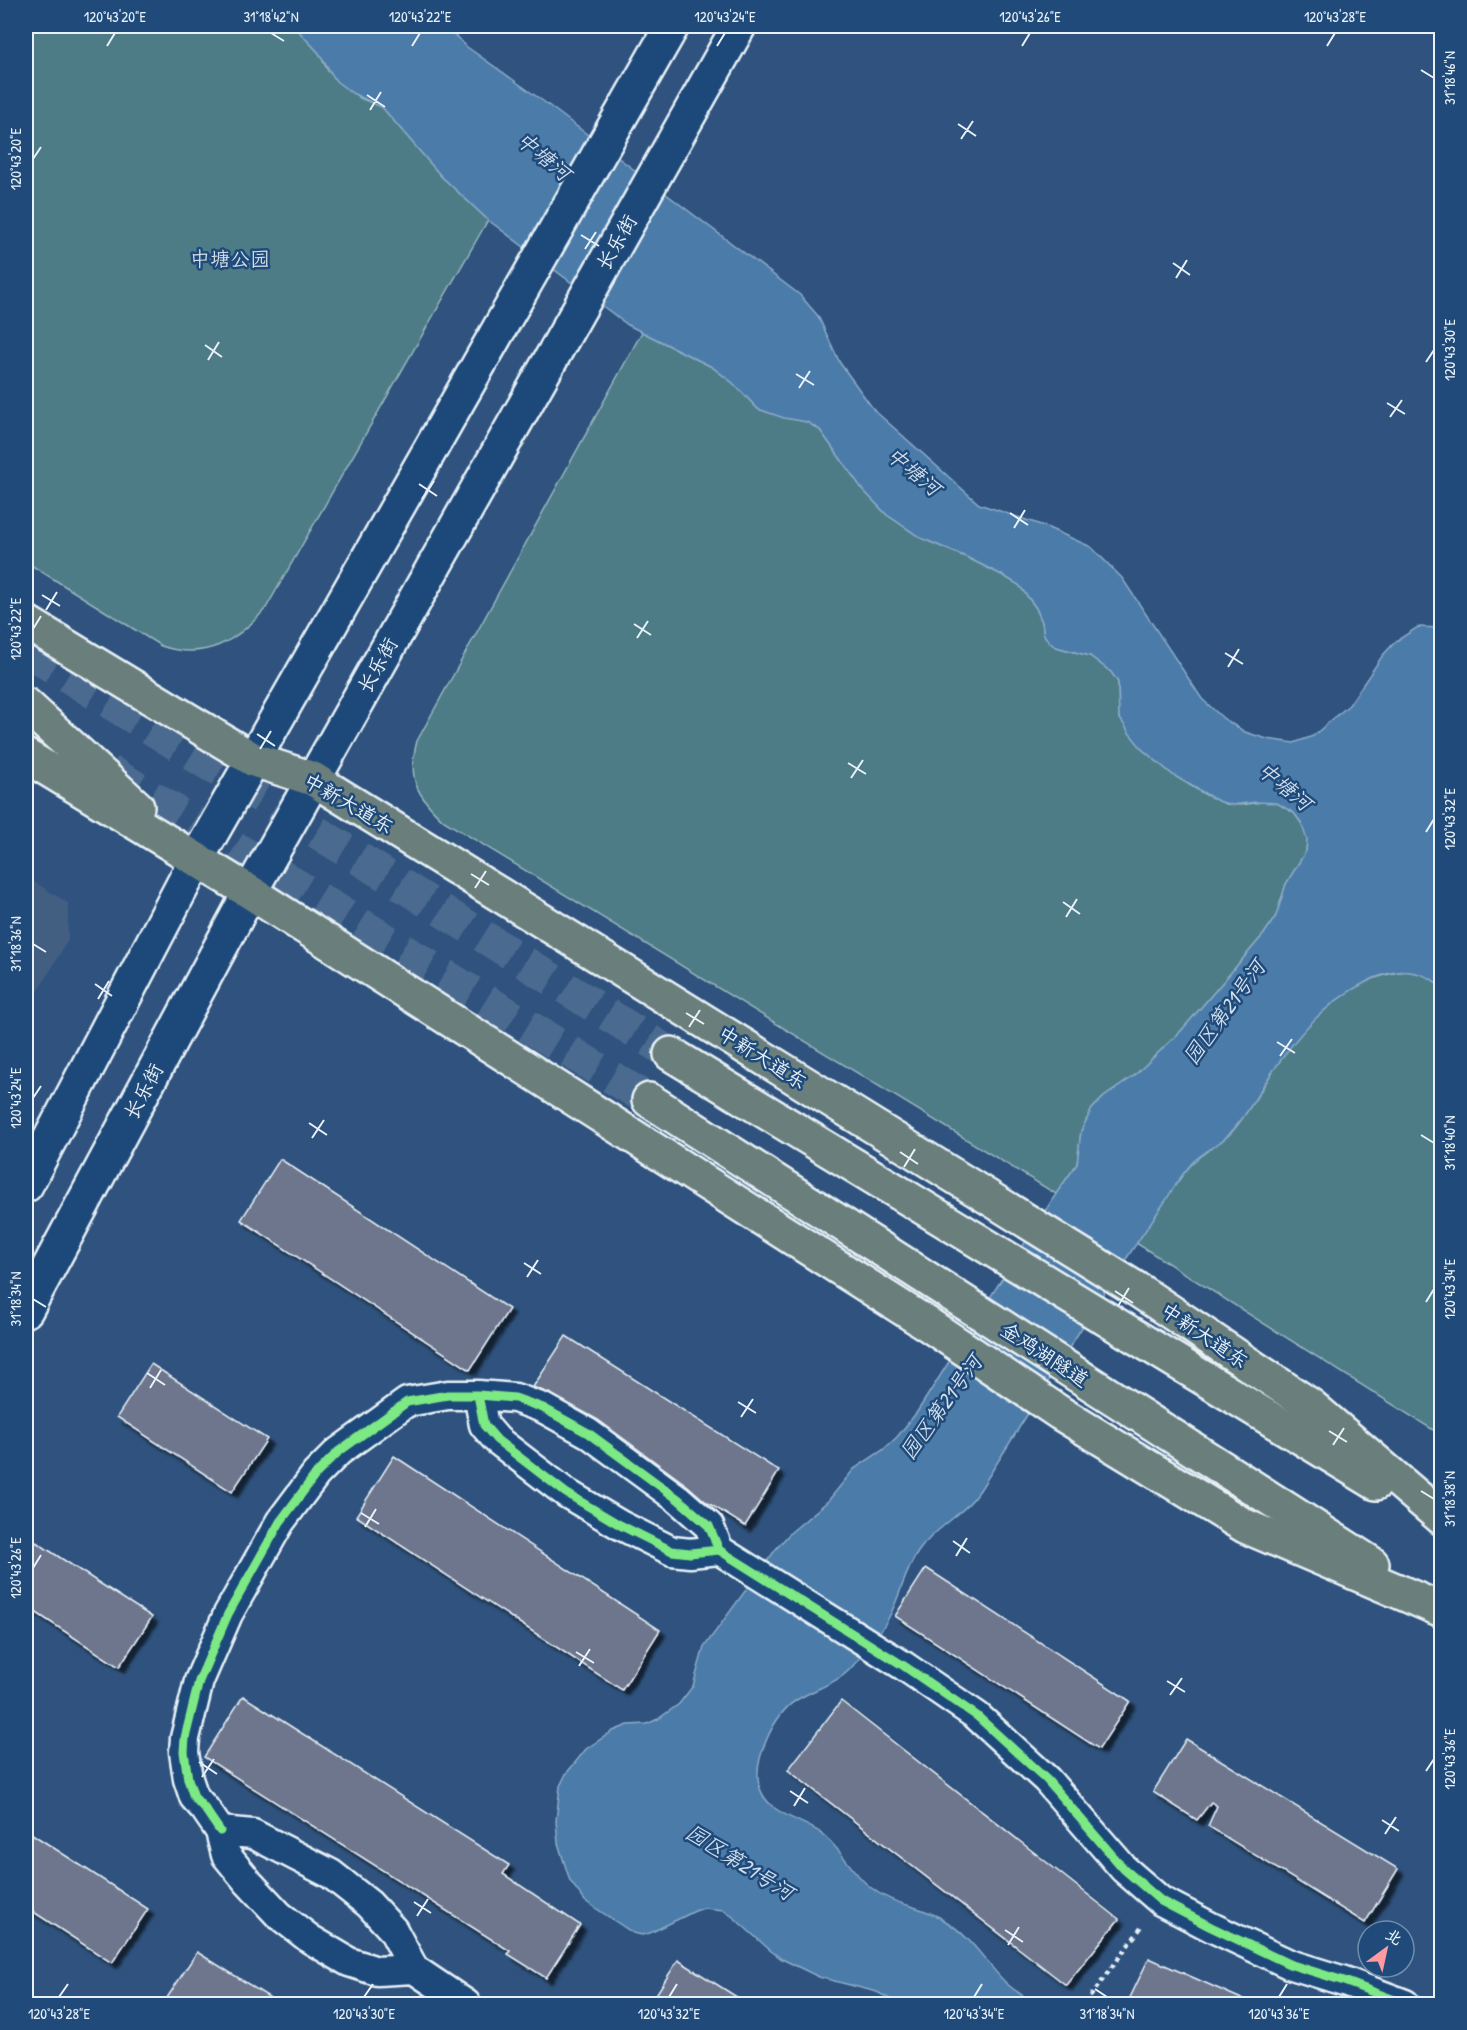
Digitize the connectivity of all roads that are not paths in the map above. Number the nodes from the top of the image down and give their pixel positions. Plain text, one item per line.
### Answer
1 (672, 26) edge
2 (739, 26) edge
3 (26, 622) edge
4 (26, 705) edge
5 (26, 756) edge
6 (254, 760) junction
7 (313, 779) junction
8 (196, 860) junction
9 (250, 892) junction
10 (671, 1054) tunnel mouth
11 (649, 1100) tunnel mouth
12 (26, 1185) edge
13 (26, 1310) edge
14 (478, 1395) junction
15 (1442, 1518) edge
16 (1442, 1523) edge
17 (719, 1550) junction
18 (1442, 1609) edge
19 (220, 1831) junction
20 (414, 1969) junction
21 (466, 2004) edge
22 (1405, 2004) edge

1 - 6 main road
2 - 7 main road, 长乐街
3 - 6 main road, 中新大道东
4 - 8 main road
5 - 8 main road
6 - 7 main road, 中新大道东
6 - 8 main road
7 - 9 main road, 长乐街
7 - 15 main road, 中新大道东
8 - 9 main road
8 - 12 main road
9 - 13 main road, 长乐街
9 - 18 main road
10 - 16 main road
11 - 18 main road, 金鸡湖隧道
14 - 17 street
14 - 17 street
14 - 19 street
17 - 22 street
19 - 20 street
19 - 20 street
20 - 21 street

